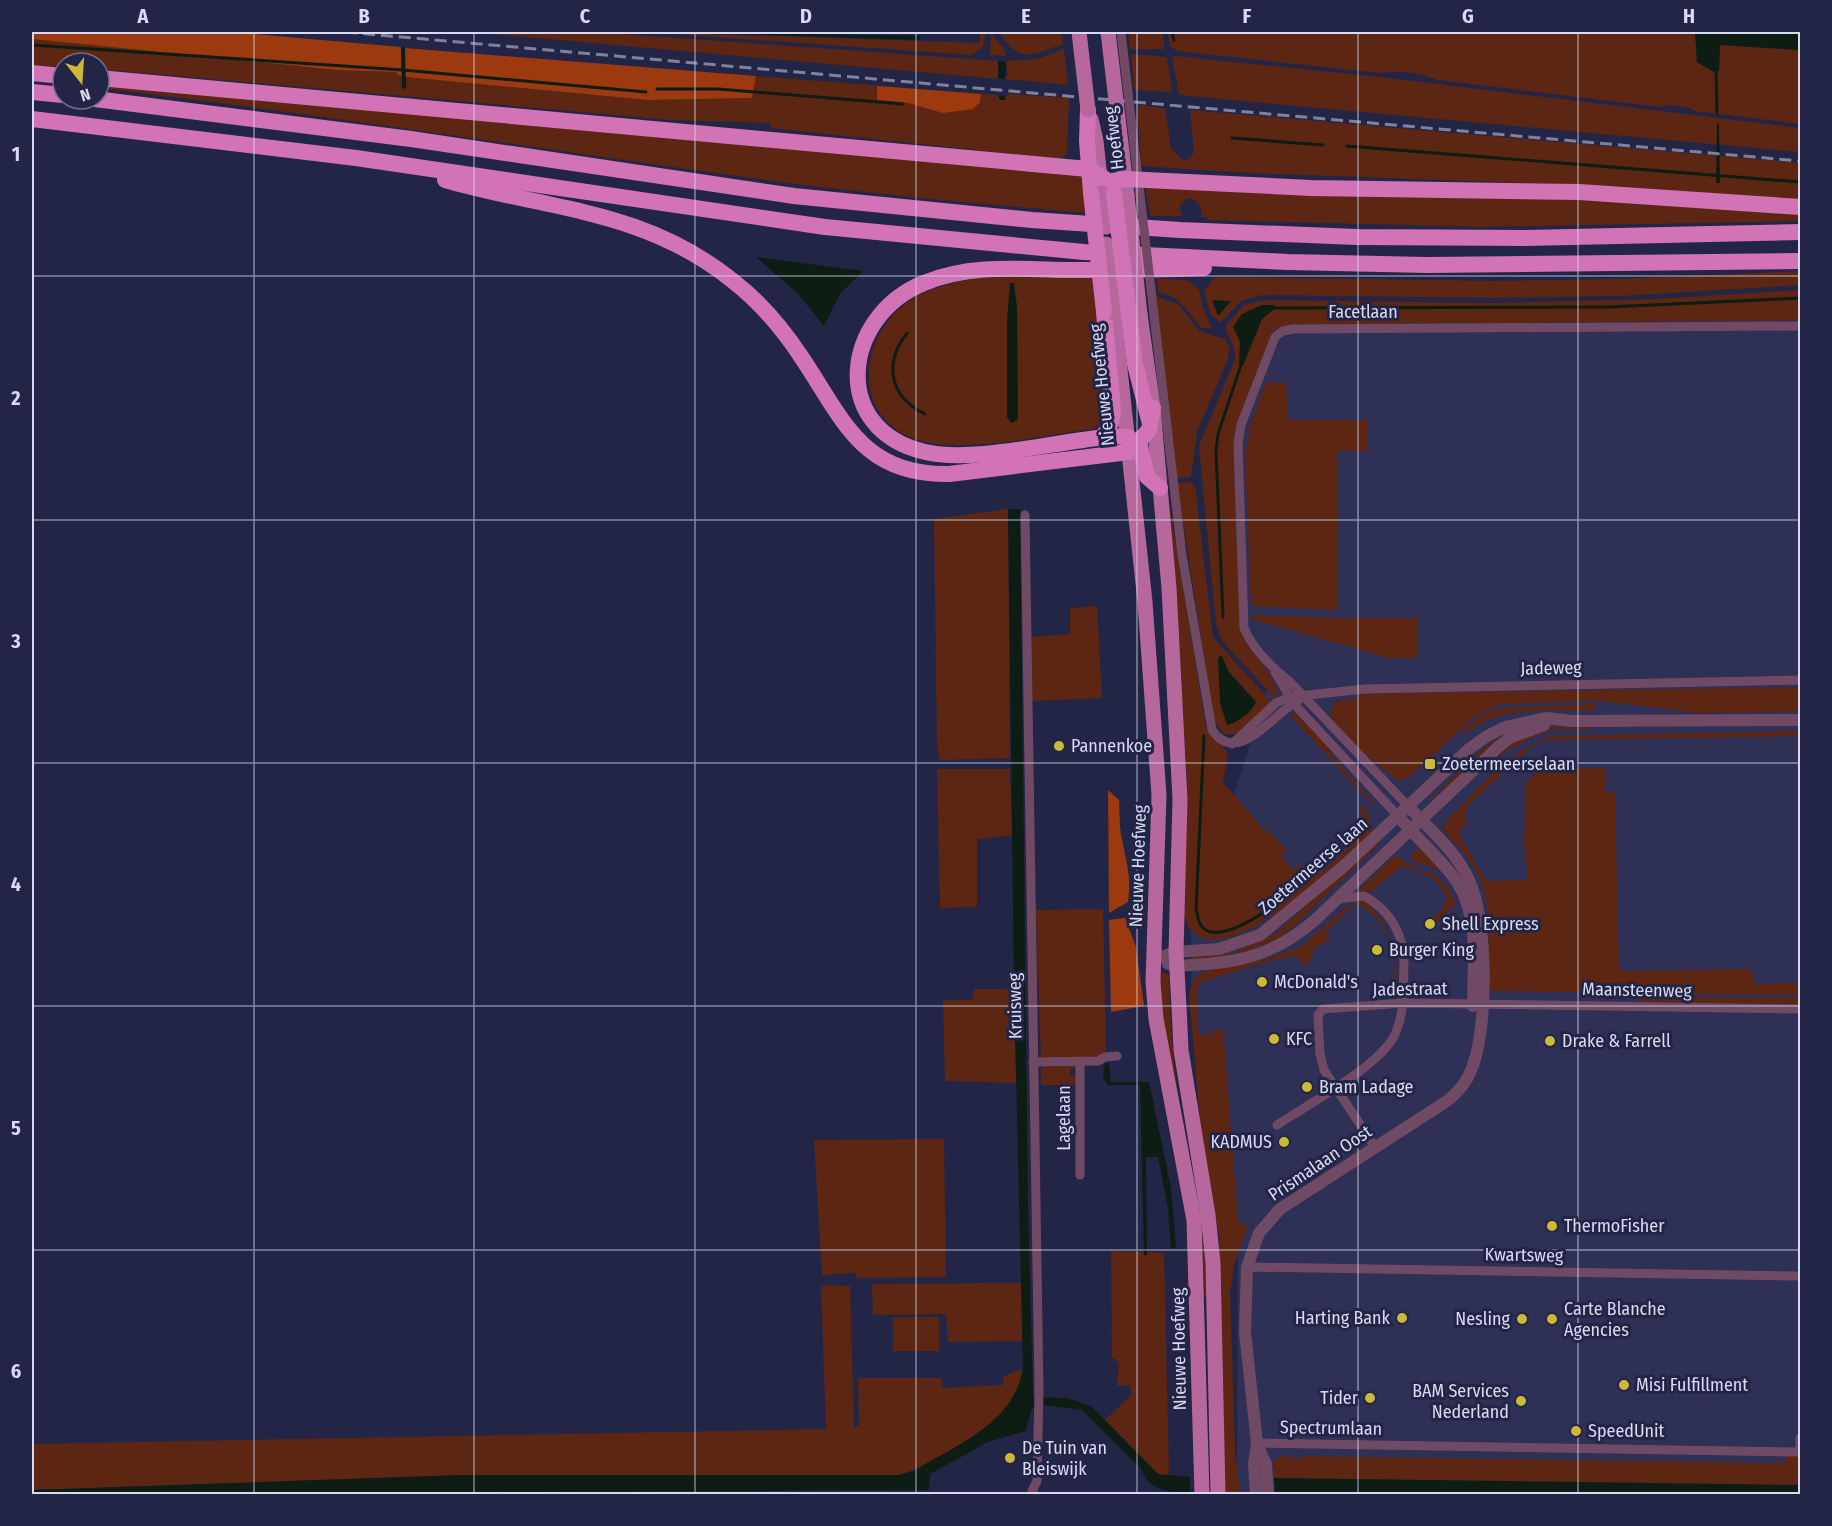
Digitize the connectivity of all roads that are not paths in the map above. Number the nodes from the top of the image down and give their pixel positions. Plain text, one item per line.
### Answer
1 (1079, 32) edge
2 (1108, 32) edge
3 (1121, 32) edge
4 (32, 73) edge
5 (51, 75) edge
6 (111, 79) edge
7 (32, 92) edge
8 (51, 94) edge
9 (111, 101) edge
10 (1088, 110) joint
11 (32, 119) edge
12 (1088, 149) junction
13 (1128, 152) junction
14 (386, 163) junction
15 (1065, 168) junction
16 (1112, 186) junction
17 (1800, 207) edge
18 (1800, 232) edge
19 (1106, 238) joint
20 (1139, 240) joint
21 (1800, 261) edge
22 (1288, 262) junction
23 (1128, 313) junction
24 (1800, 326) edge
25 (1153, 408) joint
26 (1102, 438) junction
27 (1140, 440) junction
28 (1157, 480) junction
29 (1026, 515) dead end
30 (1272, 668) junction
31 (1800, 680) edge
32 (1304, 696) junction
33 (1292, 700) junction
34 (1800, 720) edge
35 (1572, 721) junction
36 (1408, 806) junction
37 (1398, 816) junction
38 (1421, 820) junction
39 (1410, 831) junction
40 (1336, 899) junction
41 (1176, 959) junction
42 (1153, 960) junction
43 (1403, 1003) junction
44 (1477, 1005) junction
45 (1800, 1009) edge
46 (1117, 1056) dead end
47 (1080, 1061) junction
48 (1033, 1062) junction
49 (1336, 1086) junction
50 (1277, 1125) dead end
51 (1375, 1148) junction
52 (1080, 1175) dead end
53 (1247, 1267) junction
54 (1800, 1276) edge
55 (1800, 1438) edge
56 (1257, 1443) junction
57 (1800, 1452) edge
58 (1031, 1493) edge
59 (1202, 1494) edge
60 (1218, 1494) edge
61 (1256, 1494) edge
62 (1268, 1494) edge

1 - 10 main road, Hoefweg, bridge
2 - 13 main road, Hoefweg, bridge
3 - 13 street, Hoefweg, bridge
4 - 5 highway
6 - 15 highway
7 - 8 highway
9 - 18 highway
10 - 12 highway
11 - 14 highway
12 - 15 highway
12 - 16 highway
13 - 16 main road, Hoefweg
14 - 22 highway
14 - 27 highway
15 - 16 highway
16 - 17 highway
16 - 19 main road, Hoefweg, bridge
16 - 20 main road, Hoefweg, bridge
16 - 23 highway, bridge
16 - 23 highway, bridge
19 - 23 main road, Nieuwe Hoefweg, bridge
20 - 23 main road, Nieuwe Hoefweg, bridge
21 - 22 highway
22 - 26 highway
23 - 25 main road, Nieuwe Hoefweg
23 - 26 highway
23 - 27 main road, Nieuwe Hoefweg
23 - 27 highway
23 - 28 street, Nieuwe Hoefweg
24 - 30 street, Facetlaan
25 - 27 highway
26 - 27 highway
27 - 28 highway
28 - 33 street, Nieuwe Hoefweg
28 - 41 main road, Nieuwe Hoefweg
28 - 42 main road, Nieuwe Hoefweg
29 - 48 street, Kruisweg
30 - 32 street, Facetlaan
30 - 33 street, Facetlaan
31 - 32 street, Jadeweg
32 - 33 street
32 - 36 street, Facetlaan
33 - 37 street, Facetlaan
34 - 35 street, Zoetermeerse laan
35 - 36 street, Zoetermeerse laan
35 - 38 street, Zoetermeerse laan
36 - 37 street, Zoetermeerse laan
36 - 38 street, Prismalaan Oost
37 - 39 street, Prismalaan Oost
37 - 41 street, Zoetermeerse laan
38 - 39 street, Zoetermeerse laan
38 - 44 street, Prismalaan Oost
39 - 40 street, Zoetermeerse laan
39 - 44 street, Prismalaan Oost
40 - 41 street, Zoetermeerse laan
40 - 43 street
41 - 42 street, Zoetermeerse laan
41 - 60 main road, Nieuwe Hoefweg
42 - 59 main road, Nieuwe Hoefweg
43 - 44 street, Jadestraat
43 - 49 street
43 - 49 street, Jadestraat
44 - 45 street, Maansteenweg
44 - 51 street, Prismalaan Oost
46 - 47 street, Lagelaan
47 - 48 street, Lagelaan
47 - 52 street, Lagelaan
48 - 58 street, Kruisweg
49 - 50 street
49 - 51 street
51 - 53 street, Prismalaan Oost
53 - 54 street, Kwartsweg
53 - 56 street, Prismalaan Oost
55 - 57 street
56 - 57 street, Spectrumlaan
56 - 61 street, Prismalaan Oost
56 - 62 street, Prismalaan Oost

